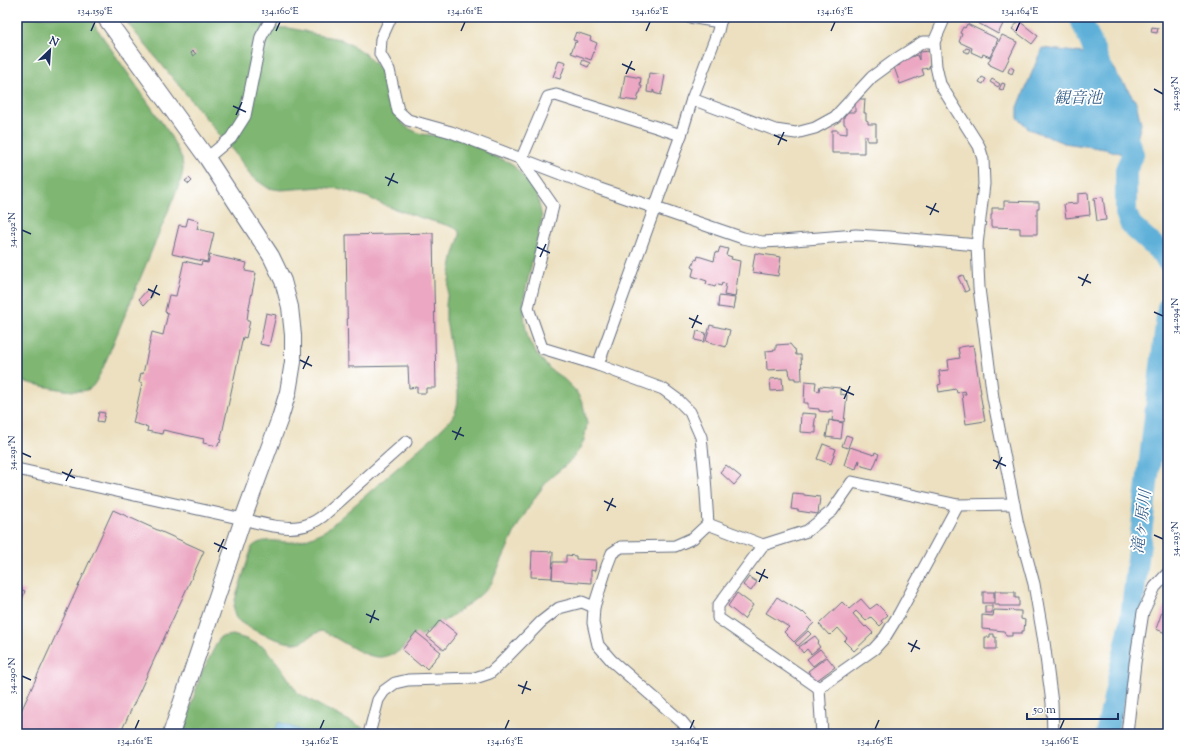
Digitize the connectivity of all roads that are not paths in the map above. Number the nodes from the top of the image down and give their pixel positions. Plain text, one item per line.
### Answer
1 (105, 17) edge
2 (272, 17) edge
3 (391, 17) edge
4 (689, 17) edge
5 (945, 17) edge
6 (721, 19) edge
7 (934, 42) junction
8 (692, 99) junction
9 (681, 135) junction
10 (208, 158) junction
11 (522, 160) junction
12 (655, 207) junction
13 (977, 245) junction
14 (598, 365) junction
15 (406, 442) dead end
16 (17, 469) edge
17 (1014, 504) junction
18 (958, 506) junction
19 (243, 519) junction
20 (708, 524) junction
21 (763, 545) junction
22 (1168, 572) edge
23 (594, 607) junction
24 (819, 688) junction
25 (171, 734) edge
26 (369, 734) edge
27 (692, 734) edge
28 (822, 734) edge
29 (1053, 734) edge
30 (1127, 734) edge

1 - 10 street
2 - 10 street
3 - 11 street
4 - 6 street
5 - 7 street
6 - 8 street
7 - 8 street
7 - 13 street
8 - 9 street
9 - 11 street
9 - 12 street
10 - 19 street
11 - 12 street
11 - 14 street
12 - 13 street
12 - 14 street
13 - 17 street
14 - 20 street
15 - 19 street
16 - 19 street
17 - 18 street
17 - 29 street
18 - 21 street
18 - 24 street
19 - 25 street
20 - 21 street
20 - 23 street
21 - 24 street
22 - 30 street
23 - 26 street
23 - 27 street
24 - 28 street

